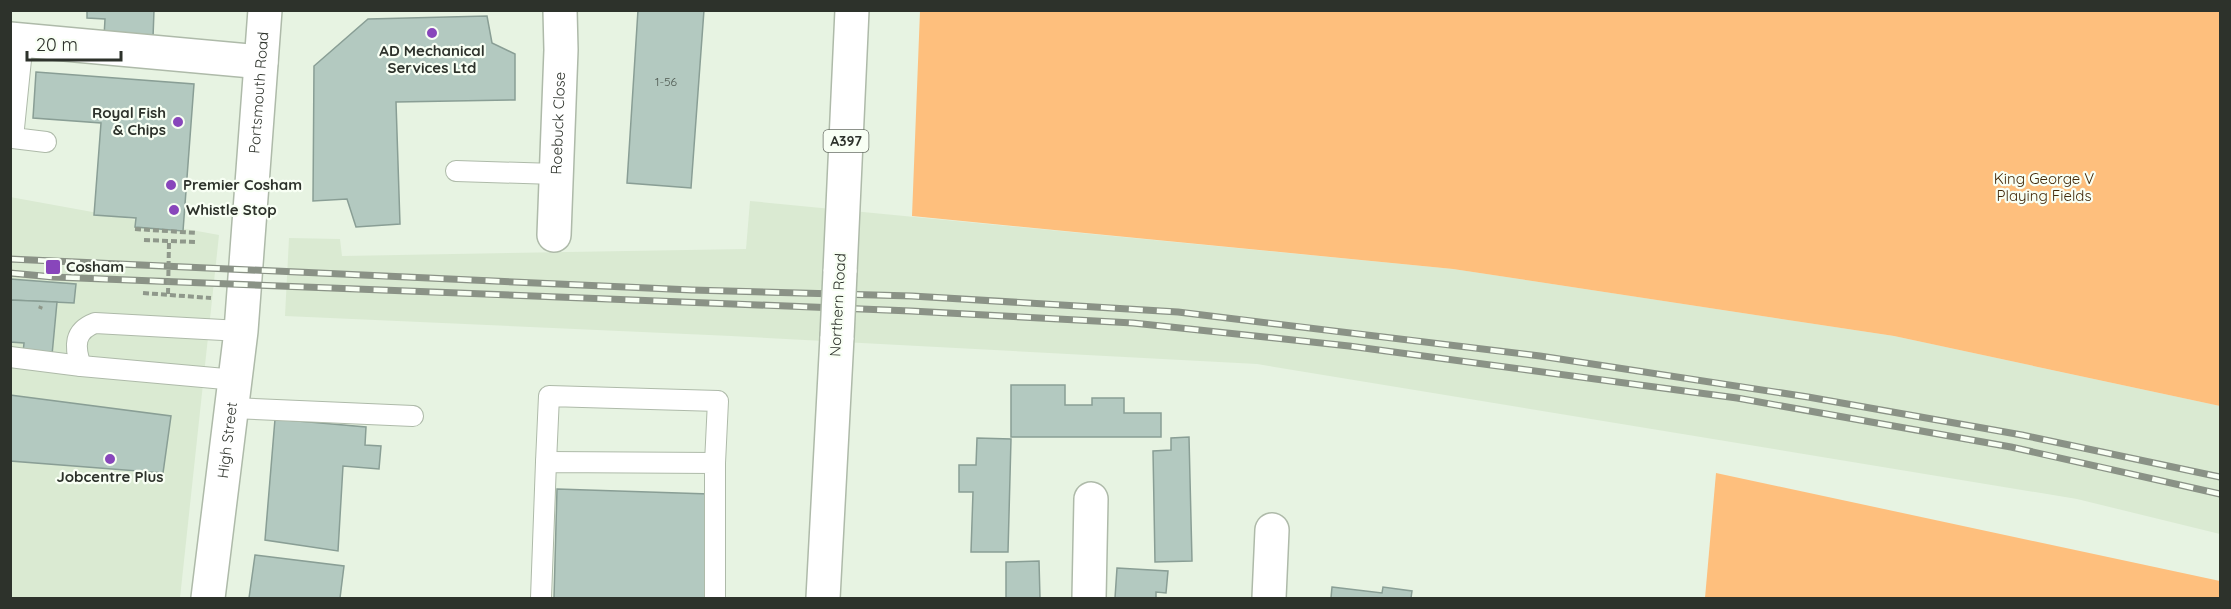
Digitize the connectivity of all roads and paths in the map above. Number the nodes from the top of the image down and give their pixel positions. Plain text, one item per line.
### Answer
1 (265, 10) edge
2 (560, 10) edge
3 (852, 10) edge
4 (17, 40) edge
5 (261, 62) junction
6 (46, 142) dead end
7 (456, 171) dead end
8 (555, 174) junction
9 (135, 229) dead end
10 (197, 233) dead end
11 (554, 235) dead end
12 (144, 240) dead end
13 (169, 242) junction
14 (196, 242) dead end
15 (246, 283) joint
16 (143, 293) dead end
17 (168, 294) junction
18 (212, 298) dead end
19 (241, 331) junction
20 (10, 357) edge
21 (81, 366) junction
22 (234, 394) junction
23 (413, 416) dead end
24 (546, 462) junction
25 (715, 463) junction
26 (1091, 499) dead end
27 (1272, 530) dead end
28 (208, 598) edge
29 (541, 598) edge
30 (715, 598) edge
31 (823, 598) edge
32 (1089, 598) edge
33 (1269, 598) edge

1 - 5 street, Portsmouth Road
2 - 8 street, Roebuck Close
3 - 31 street, Northern Road / A397, bridge
4 - 5 street
4 - 6 lane
5 - 15 street, Portsmouth Road
7 - 8 lane
8 - 11 street, Roebuck Close
9 - 10 path
12 - 13 path
13 - 14 path
13 - 17 path, bridge
15 - 19 street, High Street
16 - 17 path
17 - 18 path
19 - 21 lane
19 - 22 street, High Street
20 - 21 lane
21 - 22 lane
22 - 23 lane
22 - 28 street, High Street
24 - 25 lane
24 - 25 lane
24 - 29 lane
25 - 30 lane
26 - 32 street
27 - 33 street

